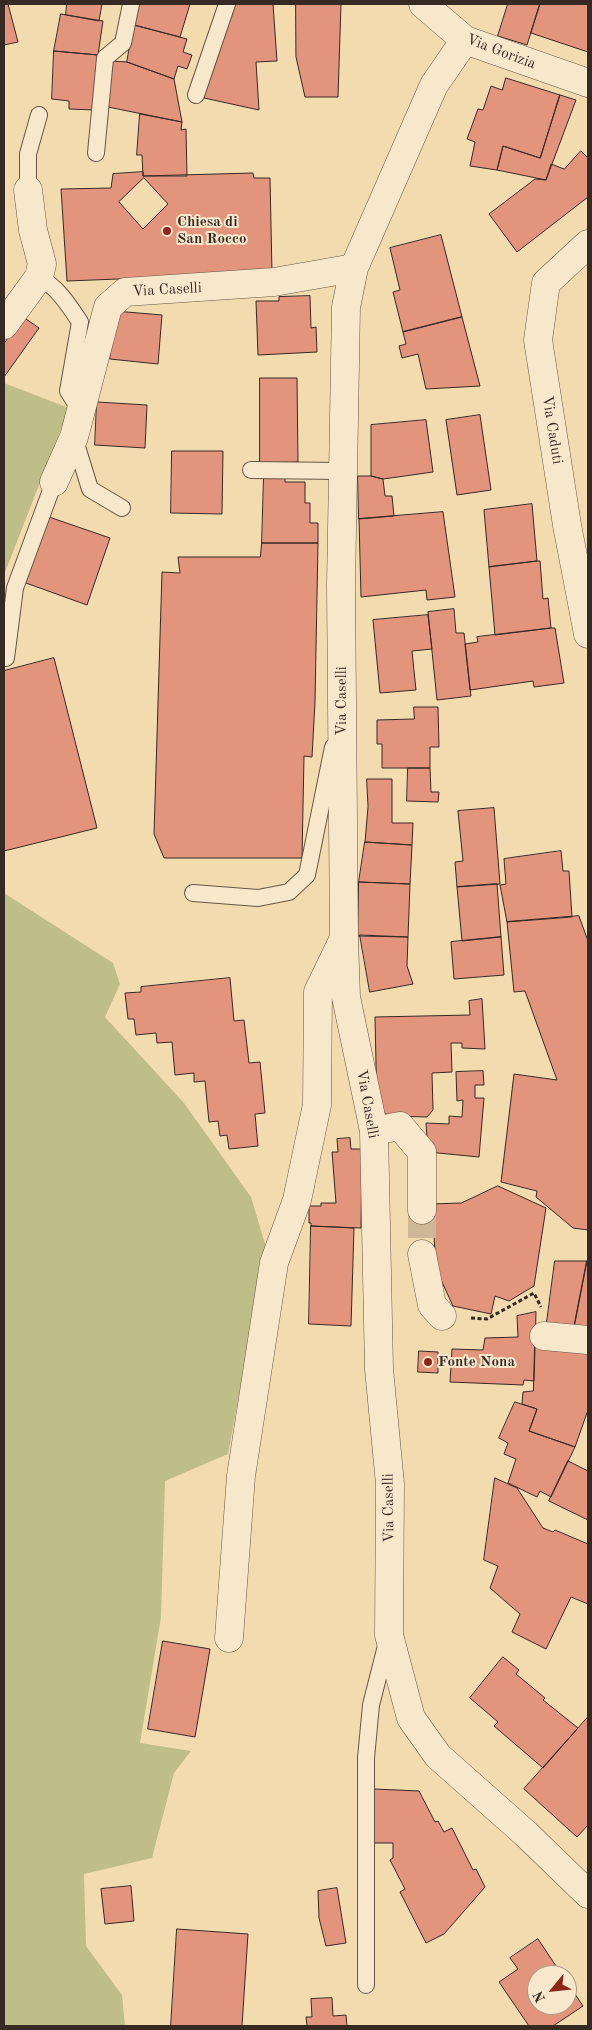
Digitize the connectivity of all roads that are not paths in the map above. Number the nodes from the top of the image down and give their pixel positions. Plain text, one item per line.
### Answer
1 (131, 4) edge
2 (227, 4) edge
3 (423, 4) edge
4 (465, 40) junction
5 (588, 83) edge
6 (196, 95) dead end
7 (39, 115) dead end
8 (96, 153) dead end
9 (28, 190) joint
10 (588, 244) edge
11 (354, 268) junction
12 (39, 277) junction
13 (4, 325) edge
14 (77, 424) junction
15 (251, 470) dead end
16 (342, 472) junction
17 (54, 482) joint
18 (122, 508) dead end
19 (588, 634) edge
20 (6, 658) dead end
21 (342, 705) junction
22 (193, 893) dead end
23 (344, 939) junction
24 (374, 1131) junction
25 (422, 1210) tunnel mouth
26 (422, 1254) tunnel mouth
27 (442, 1316) road end
28 (544, 1336) road end
29 (588, 1340) edge
30 (389, 1635) junction
31 (229, 1638) dead end
32 (588, 1894) edge
33 (366, 1985) dead end

1 - 8 lane
2 - 6 lane
3 - 4 street, Via Gorizia
4 - 5 street, Via Gorizia
4 - 11 street, Via Caselli
7 - 9 lane
9 - 12 street
10 - 19 street, Via Caduti
11 - 14 street, Via Caselli
11 - 16 street, Via Caselli
12 - 13 street
12 - 14 lane
14 - 17 street, Via Caselli
14 - 18 lane
15 - 16 lane
16 - 21 street, Via Caselli
17 - 20 lane
21 - 22 lane
21 - 23 street, Via Caselli
23 - 24 street, Via Caselli
23 - 31 street
24 - 25 street
24 - 30 street, Via Caselli
26 - 27 street
28 - 29 street
30 - 32 street, Via Caselli
30 - 33 lane

